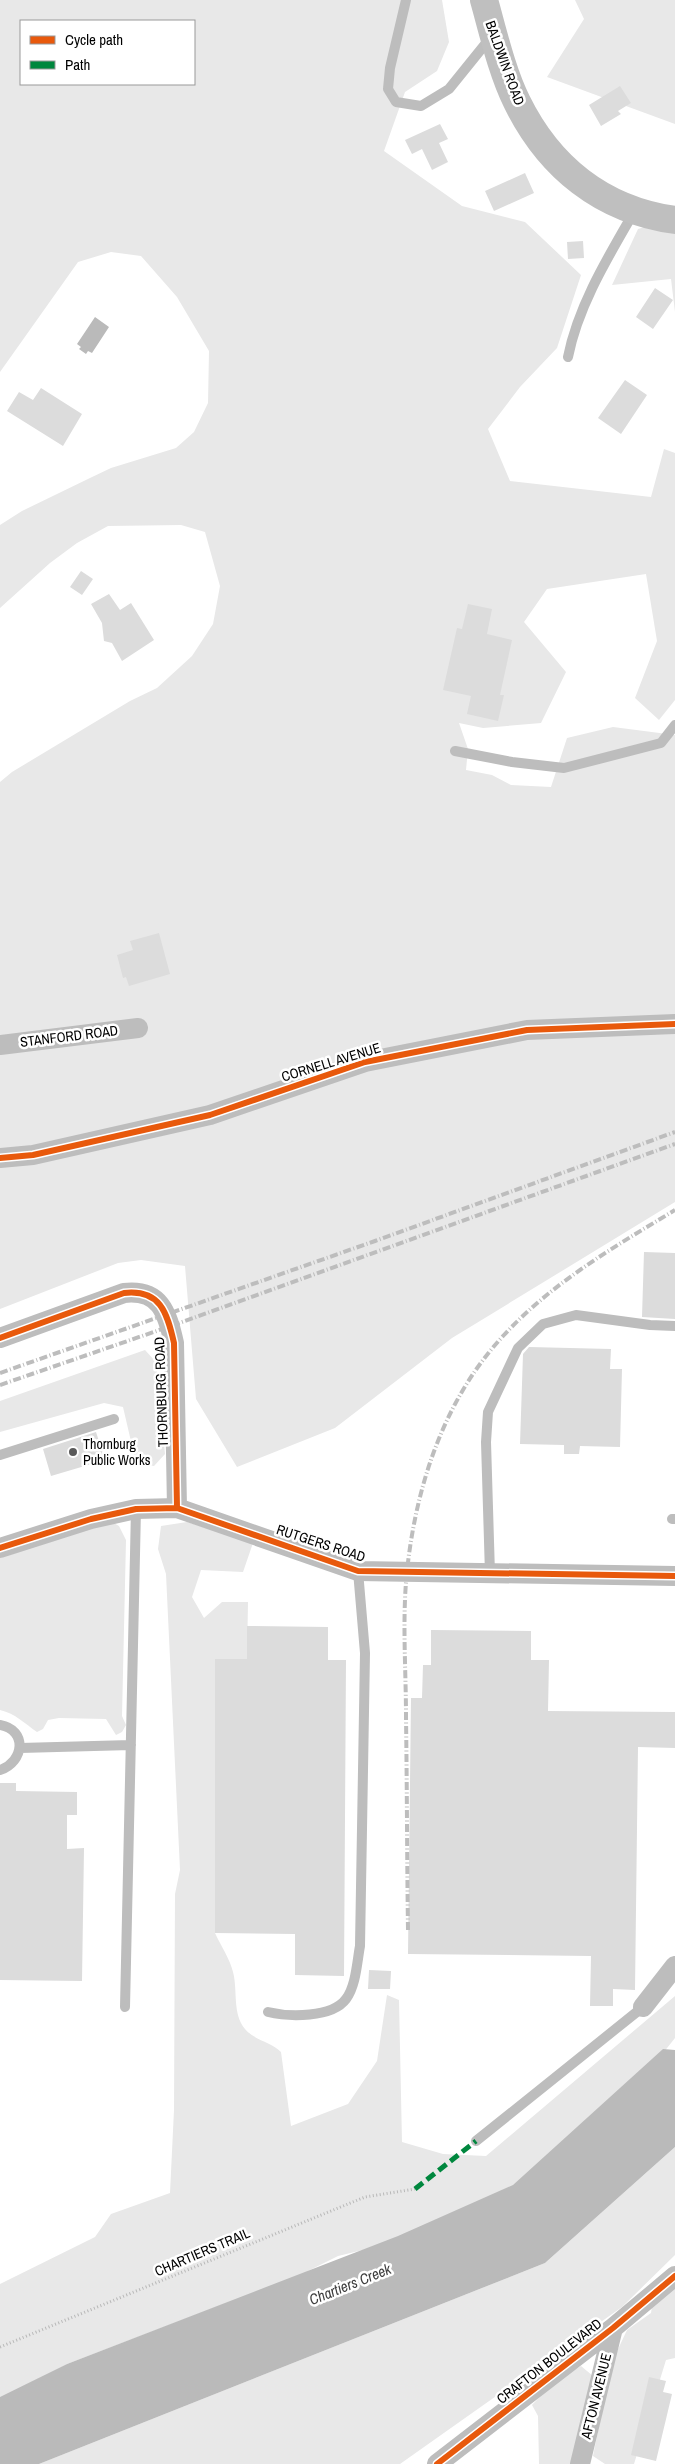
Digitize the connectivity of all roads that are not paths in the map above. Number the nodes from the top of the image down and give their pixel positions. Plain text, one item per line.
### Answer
1 (406, 0) edge
2 (484, 0) edge
3 (493, 34) junction
4 (634, 211) junction
5 (675, 220) edge
6 (568, 357) dead end
7 (675, 726) edge
8 (455, 752) dead end
9 (675, 1024) edge
10 (138, 1028) dead end
11 (0, 1045) edge
12 (0, 1158) edge
13 (675, 1326) edge
14 (0, 1338) edge
15 (114, 1419) dead end
16 (0, 1455) edge
17 (177, 1508) junction
18 (136, 1509) junction
19 (0, 1548) edge
20 (358, 1571) junction
21 (490, 1574) junction
22 (675, 1576) edge
23 (0, 1725) edge
24 (131, 1745) junction
25 (20, 1748) junction
26 (0, 1770) edge
27 (675, 1966) edge
28 (126, 2007) dead end
29 (643, 2007) joint
30 (268, 2012) dead end
31 (476, 2141) dead end
32 (675, 2276) edge
33 (613, 2328) junction
34 (437, 2464) edge
35 (580, 2464) edge

1 - 3 lane
2 - 3 street, BALDWIN ROAD
3 - 4 street, BALDWIN ROAD
4 - 5 street, BALDWIN ROAD
4 - 6 lane
7 - 8 lane
9 - 12 street, CORNELL AVENUE
10 - 11 street, STANFORD ROAD
13 - 21 lane
14 - 17 street, THORNBURG ROAD
15 - 16 lane
17 - 18 street, RUTGERS ROAD
17 - 20 street, RUTGERS ROAD
18 - 19 street, RUTGERS ROAD
18 - 24 lane
20 - 21 street, RUTGERS ROAD
20 - 30 lane
21 - 22 street, RUTGERS ROAD
23 - 25 lane
24 - 25 lane
24 - 28 lane
25 - 26 lane
27 - 29 street
29 - 31 lane
32 - 33 street, CRAFTON BOULEVARD
33 - 34 street, CRAFTON BOULEVARD
33 - 35 street, AFTON AVENUE

